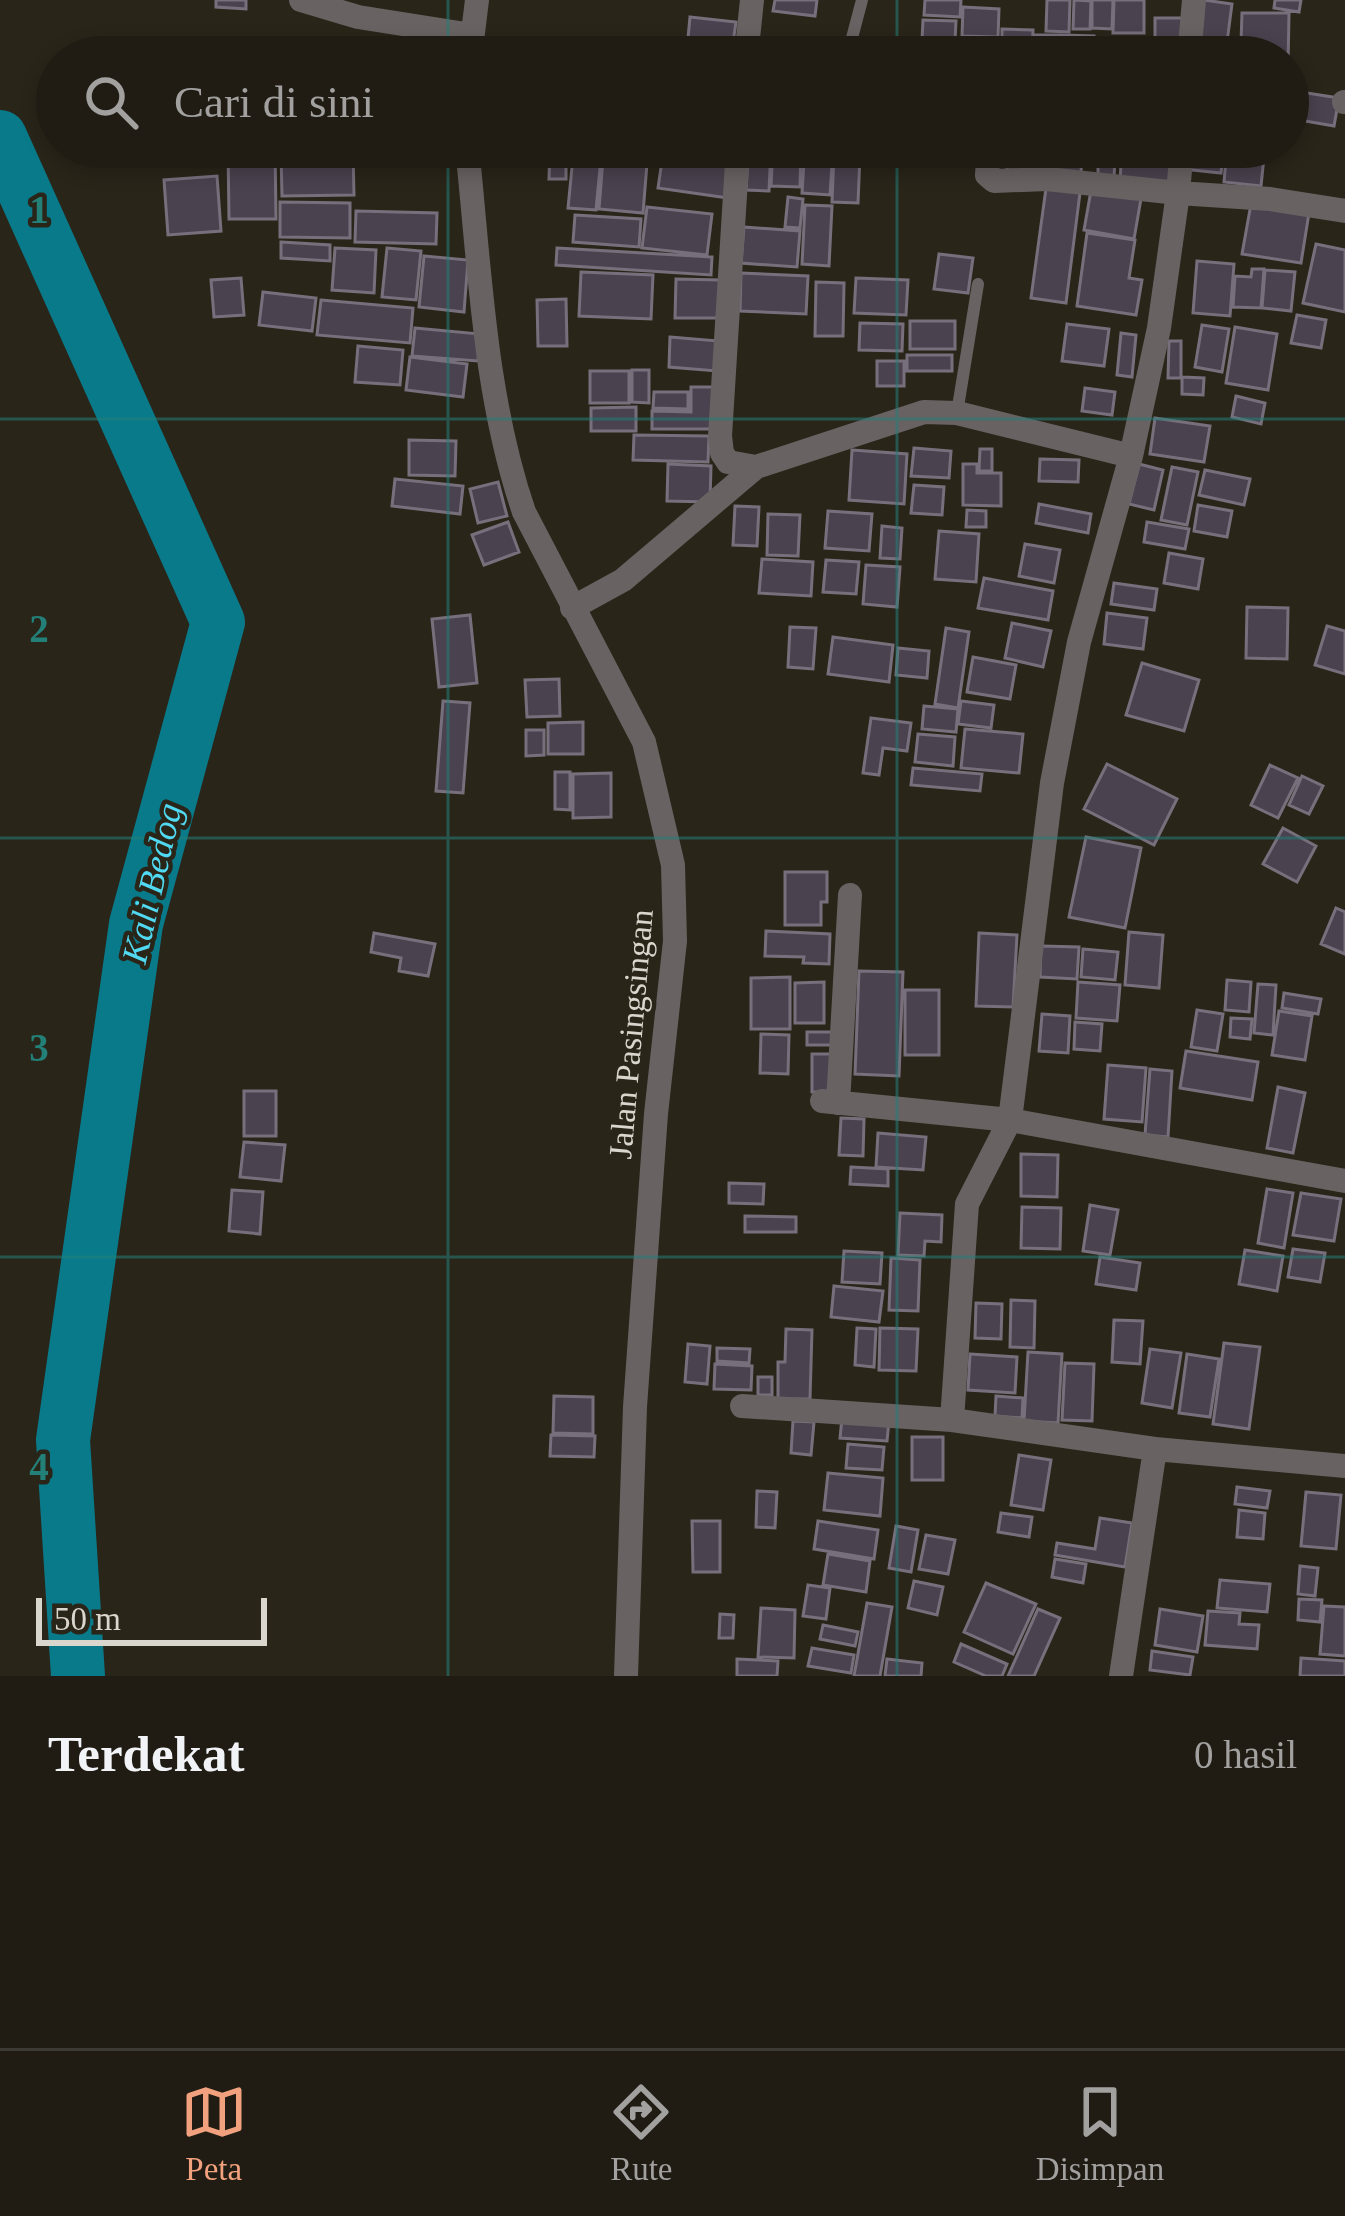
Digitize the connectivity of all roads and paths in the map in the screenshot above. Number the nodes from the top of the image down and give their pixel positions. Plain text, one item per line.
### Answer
1 (301, 0) edge
2 (478, 0) edge
3 (752, 0) edge
4 (862, 0) edge
5 (1194, 0) edge
6 (432, 36) edge
7 (473, 36) edge
8 (748, 36) edge
9 (853, 36) edge
10 (1191, 36) edge
11 (469, 168) edge
12 (737, 168) edge
13 (988, 168) edge
14 (1180, 168) edge
15 (1178, 194) junction
16 (1345, 212) edge
17 (978, 284) dead end
18 (957, 413) junction
19 (1131, 456) junction
20 (756, 467) junction
21 (578, 605) junction
22 (850, 895) dead end
23 (1010, 1120) junction
24 (1345, 1181) edge
25 (742, 1406) dead end
26 (952, 1420) junction
27 (1155, 1449) junction
28 (1345, 1466) edge
29 (626, 1676) edge
30 (1121, 1676) edge

1 - 6 street
2 - 7 street
3 - 8 street
4 - 9 lane
5 - 10 street
11 - 21 street, Jalan Pasingsingan
12 - 20 street
13 - 15 street
14 - 15 street
15 - 16 street
15 - 19 street
17 - 18 lane
18 - 19 street
18 - 20 street
19 - 23 street
20 - 21 street
21 - 29 street, Jalan Pasingsingan
22 - 23 street
23 - 24 street
23 - 26 street
25 - 26 street
26 - 27 street
27 - 28 street
27 - 30 street

